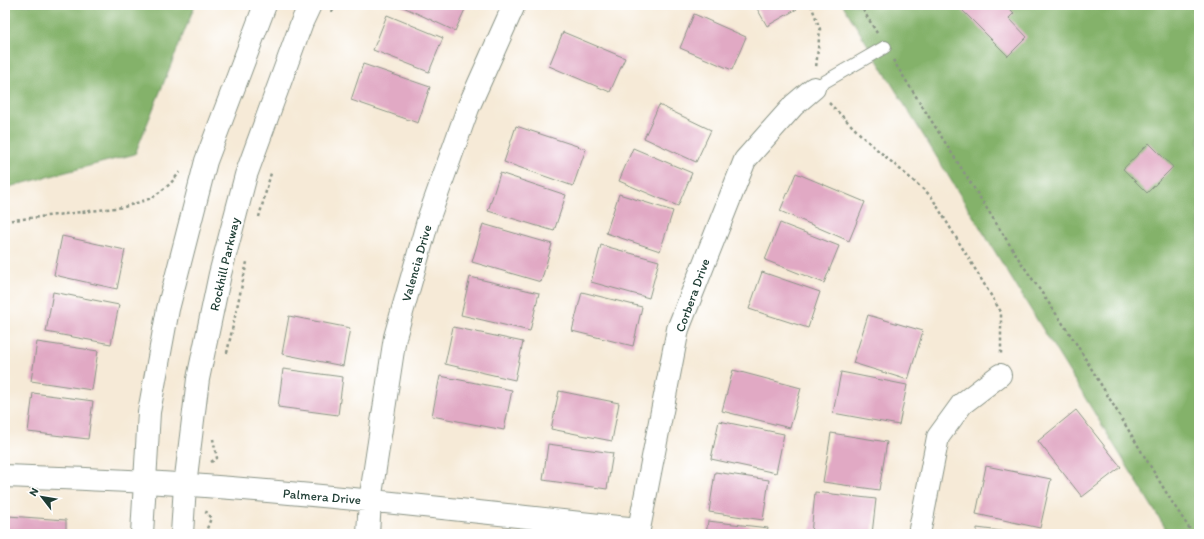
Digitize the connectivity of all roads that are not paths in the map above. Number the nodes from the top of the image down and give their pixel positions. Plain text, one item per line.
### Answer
1 (266, 5) edge
2 (310, 5) edge
3 (514, 5) edge
4 (885, 47) road end
5 (814, 88) joint
6 (1000, 375) road end
7 (5, 476) edge
8 (145, 482) junction
9 (185, 485) junction
10 (370, 501) junction
11 (639, 531) edge
12 (142, 534) edge
13 (182, 534) edge
14 (368, 534) edge
15 (919, 534) edge

1 - 8 street
2 - 9 street, Rockhill Parkway
3 - 10 street, Valencia Drive
4 - 5 lane
5 - 11 street, Corbera Drive
6 - 15 street
7 - 8 street, Palmera Drive
8 - 9 street, Palmera Drive
8 - 12 street
9 - 10 street, Palmera Drive
9 - 13 street, Rockhill Parkway
10 - 11 street, Palmera Drive
10 - 14 street, Valencia Drive

